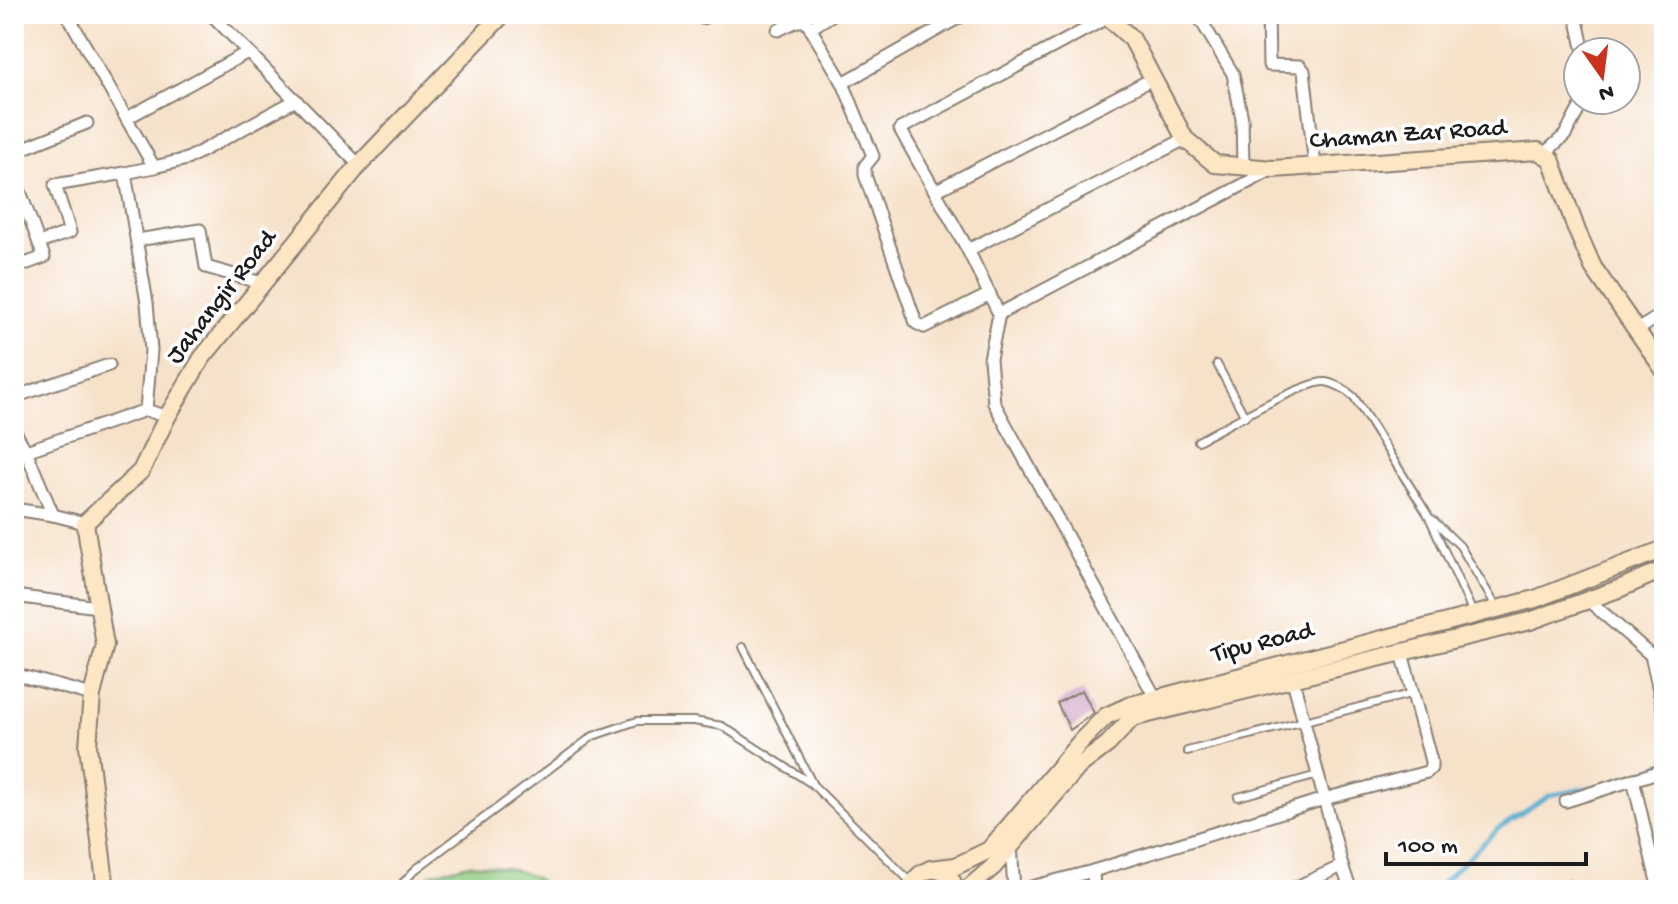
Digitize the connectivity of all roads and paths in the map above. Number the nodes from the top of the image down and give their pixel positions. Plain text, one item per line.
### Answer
1 (67, 14) edge
2 (211, 14) edge
3 (503, 14) edge
4 (696, 14) edge
5 (712, 14) edge
6 (833, 14) edge
7 (965, 14) edge
8 (1197, 14) edge
9 (1268, 14) edge
10 (1106, 16) edge
11 (1578, 25) dead end
12 (811, 28) junction
13 (778, 30) dead end
14 (1580, 36) edge
15 (248, 52) junction
16 (1154, 78) junction
17 (843, 83) junction
18 (296, 100) junction
19 (1575, 116) edge
20 (127, 118) junction
21 (87, 123) dead end
22 (1185, 139) junction
23 (14, 152) edge
24 (1545, 153) junction
25 (359, 165) junction
26 (1243, 166) junction
27 (1315, 166) junction
28 (154, 167) junction
29 (1273, 169) junction
30 (125, 173) junction
31 (14, 175) edge
32 (935, 191) junction
33 (137, 240) junction
34 (39, 243) junction
35 (968, 250) junction
36 (14, 268) edge
37 (262, 283) junction
38 (990, 294) junction
39 (1664, 313) edge
40 (999, 314) junction
41 (1636, 331) junction
42 (1217, 364) dead end
43 (109, 365) dead end
44 (1664, 370) edge
45 (14, 397) edge
46 (146, 410) junction
47 (167, 417) junction
48 (1245, 417) junction
49 (16, 436) edge
50 (1198, 441) dead end
51 (26, 451) junction
52 (14, 509) edge
53 (53, 515) junction
54 (1428, 515) junction
55 (85, 523) junction
56 (1664, 549) edge
57 (1664, 569) edge
58 (14, 596) edge
59 (1588, 600) junction
60 (98, 607) junction
61 (1497, 609) junction
62 (1474, 615) junction
63 (743, 647) dead end
64 (1402, 653) junction
65 (1651, 655) junction
66 (1664, 657) edge
67 (14, 674) edge
68 (1293, 680) junction
69 (1414, 693) junction
70 (92, 695) junction
71 (1155, 697) junction
72 (1664, 712) edge
73 (1304, 721) junction
74 (1187, 751) dead end
75 (1664, 770) edge
76 (1318, 775) junction
77 (1633, 779) junction
78 (812, 784) junction
79 (1238, 797) dead end
80 (1324, 799) junction
81 (1566, 801) dead end
82 (1011, 845) junction
83 (1342, 866) junction
84 (930, 869) junction
85 (1093, 871) junction
86 (911, 888) edge
87 (106, 890) edge
88 (396, 890) edge
89 (955, 890) edge
90 (966, 890) edge
91 (1014, 890) edge
92 (1020, 890) edge
93 (1094, 890) edge
94 (1290, 890) edge
95 (1351, 890) edge
96 (1659, 890) edge

1 - 20 street
2 - 15 street
3 - 25 street, Jahangir Road
4 - 5 street
6 - 12 street
7 - 17 street
8 - 26 street
9 - 27 street
10 - 16 street, Chaman Zar Road
10 - 32 street
11 - 14 street
12 - 13 street
12 - 17 street
15 - 18 street
15 - 20 street
16 - 22 street, Chaman Zar Road
16 - 32 street
17 - 38 street
18 - 25 street
18 - 28 street
19 - 24 street
20 - 28 street
21 - 23 street
22 - 26 street, Chaman Zar Road
22 - 35 street
24 - 27 street, Chaman Zar Road
24 - 41 street, Chaman Zar Road
25 - 37 street, Jahangir Road
26 - 29 street, Chaman Zar Road
27 - 29 street, Chaman Zar Road
28 - 30 street
29 - 40 street
30 - 33 street
30 - 34 street
31 - 34 street
32 - 35 street
33 - 37 street
33 - 46 street
34 - 36 street
35 - 38 street
37 - 47 street, Jahangir Road
38 - 40 street
39 - 41 street
40 - 71 street
41 - 44 street, Chaman Zar Road
42 - 48 lane
43 - 45 street
46 - 47 street
46 - 51 street
47 - 55 street, Jahangir Road
48 - 50 lane
48 - 54 lane
49 - 51 street
51 - 53 street
52 - 53 street
53 - 55 street
54 - 61 lane
54 - 62 lane
55 - 60 street
56 - 61 street, Tipu Road
57 - 59 street
58 - 60 street
59 - 64 street
59 - 65 street
60 - 70 street
61 - 62 street, Tipu Road
62 - 71 street, Tipu Road
63 - 78 lane
64 - 68 street
64 - 69 street
65 - 66 street
65 - 72 street
67 - 70 street
68 - 73 street
68 - 82 street
69 - 73 lane
69 - 80 street
70 - 87 street
71 - 84 street, Tipu Road
73 - 74 lane
73 - 76 street
75 - 77 street
76 - 79 lane
76 - 80 street
77 - 81 street
77 - 96 street
78 - 86 lane
78 - 88 lane
80 - 83 street
80 - 85 street
82 - 90 street
82 - 91 street
83 - 94 street
83 - 95 street
84 - 86 street
84 - 89 street
85 - 92 street
85 - 93 street

